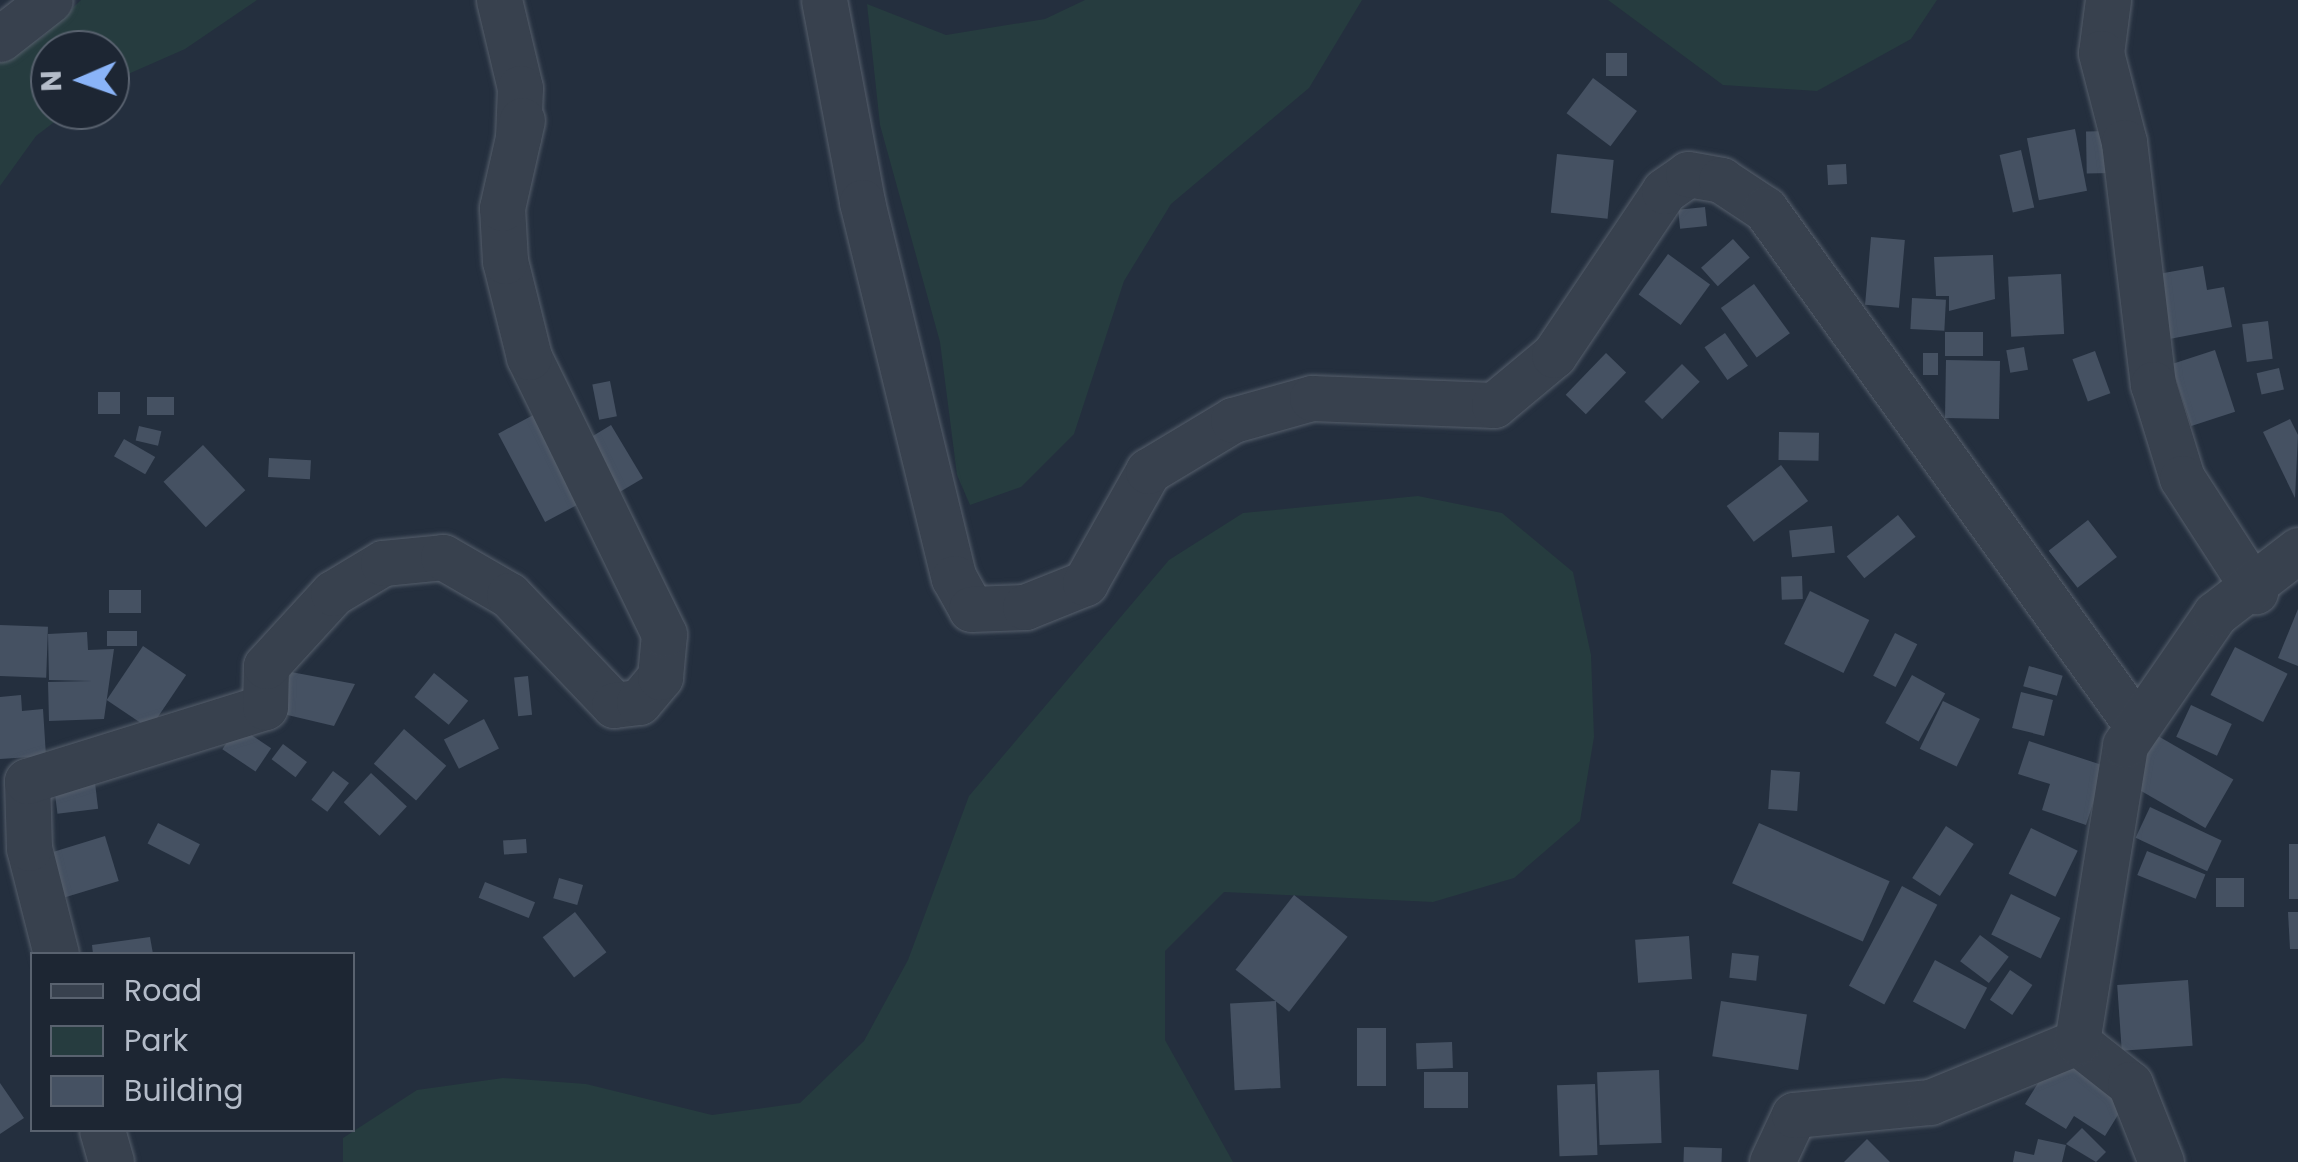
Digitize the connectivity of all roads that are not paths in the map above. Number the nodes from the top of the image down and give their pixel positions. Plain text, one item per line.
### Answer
1 (50, 0) edge
2 (499, 0) edge
3 (824, 0) edge
4 (2108, 0) edge
5 (0, 38) edge
6 (2298, 550) edge
7 (2255, 592) junction
8 (2136, 726) junction
9 (55, 952) edge
10 (2077, 1042) junction
11 (103, 1132) edge
12 (111, 1162) edge
13 (1772, 1162) edge
14 (2161, 1162) edge

1 - 5 street
2 - 9 street
3 - 8 street
4 - 7 street
6 - 7 street
7 - 8 street
8 - 10 street
10 - 13 street
10 - 14 street
11 - 12 street

